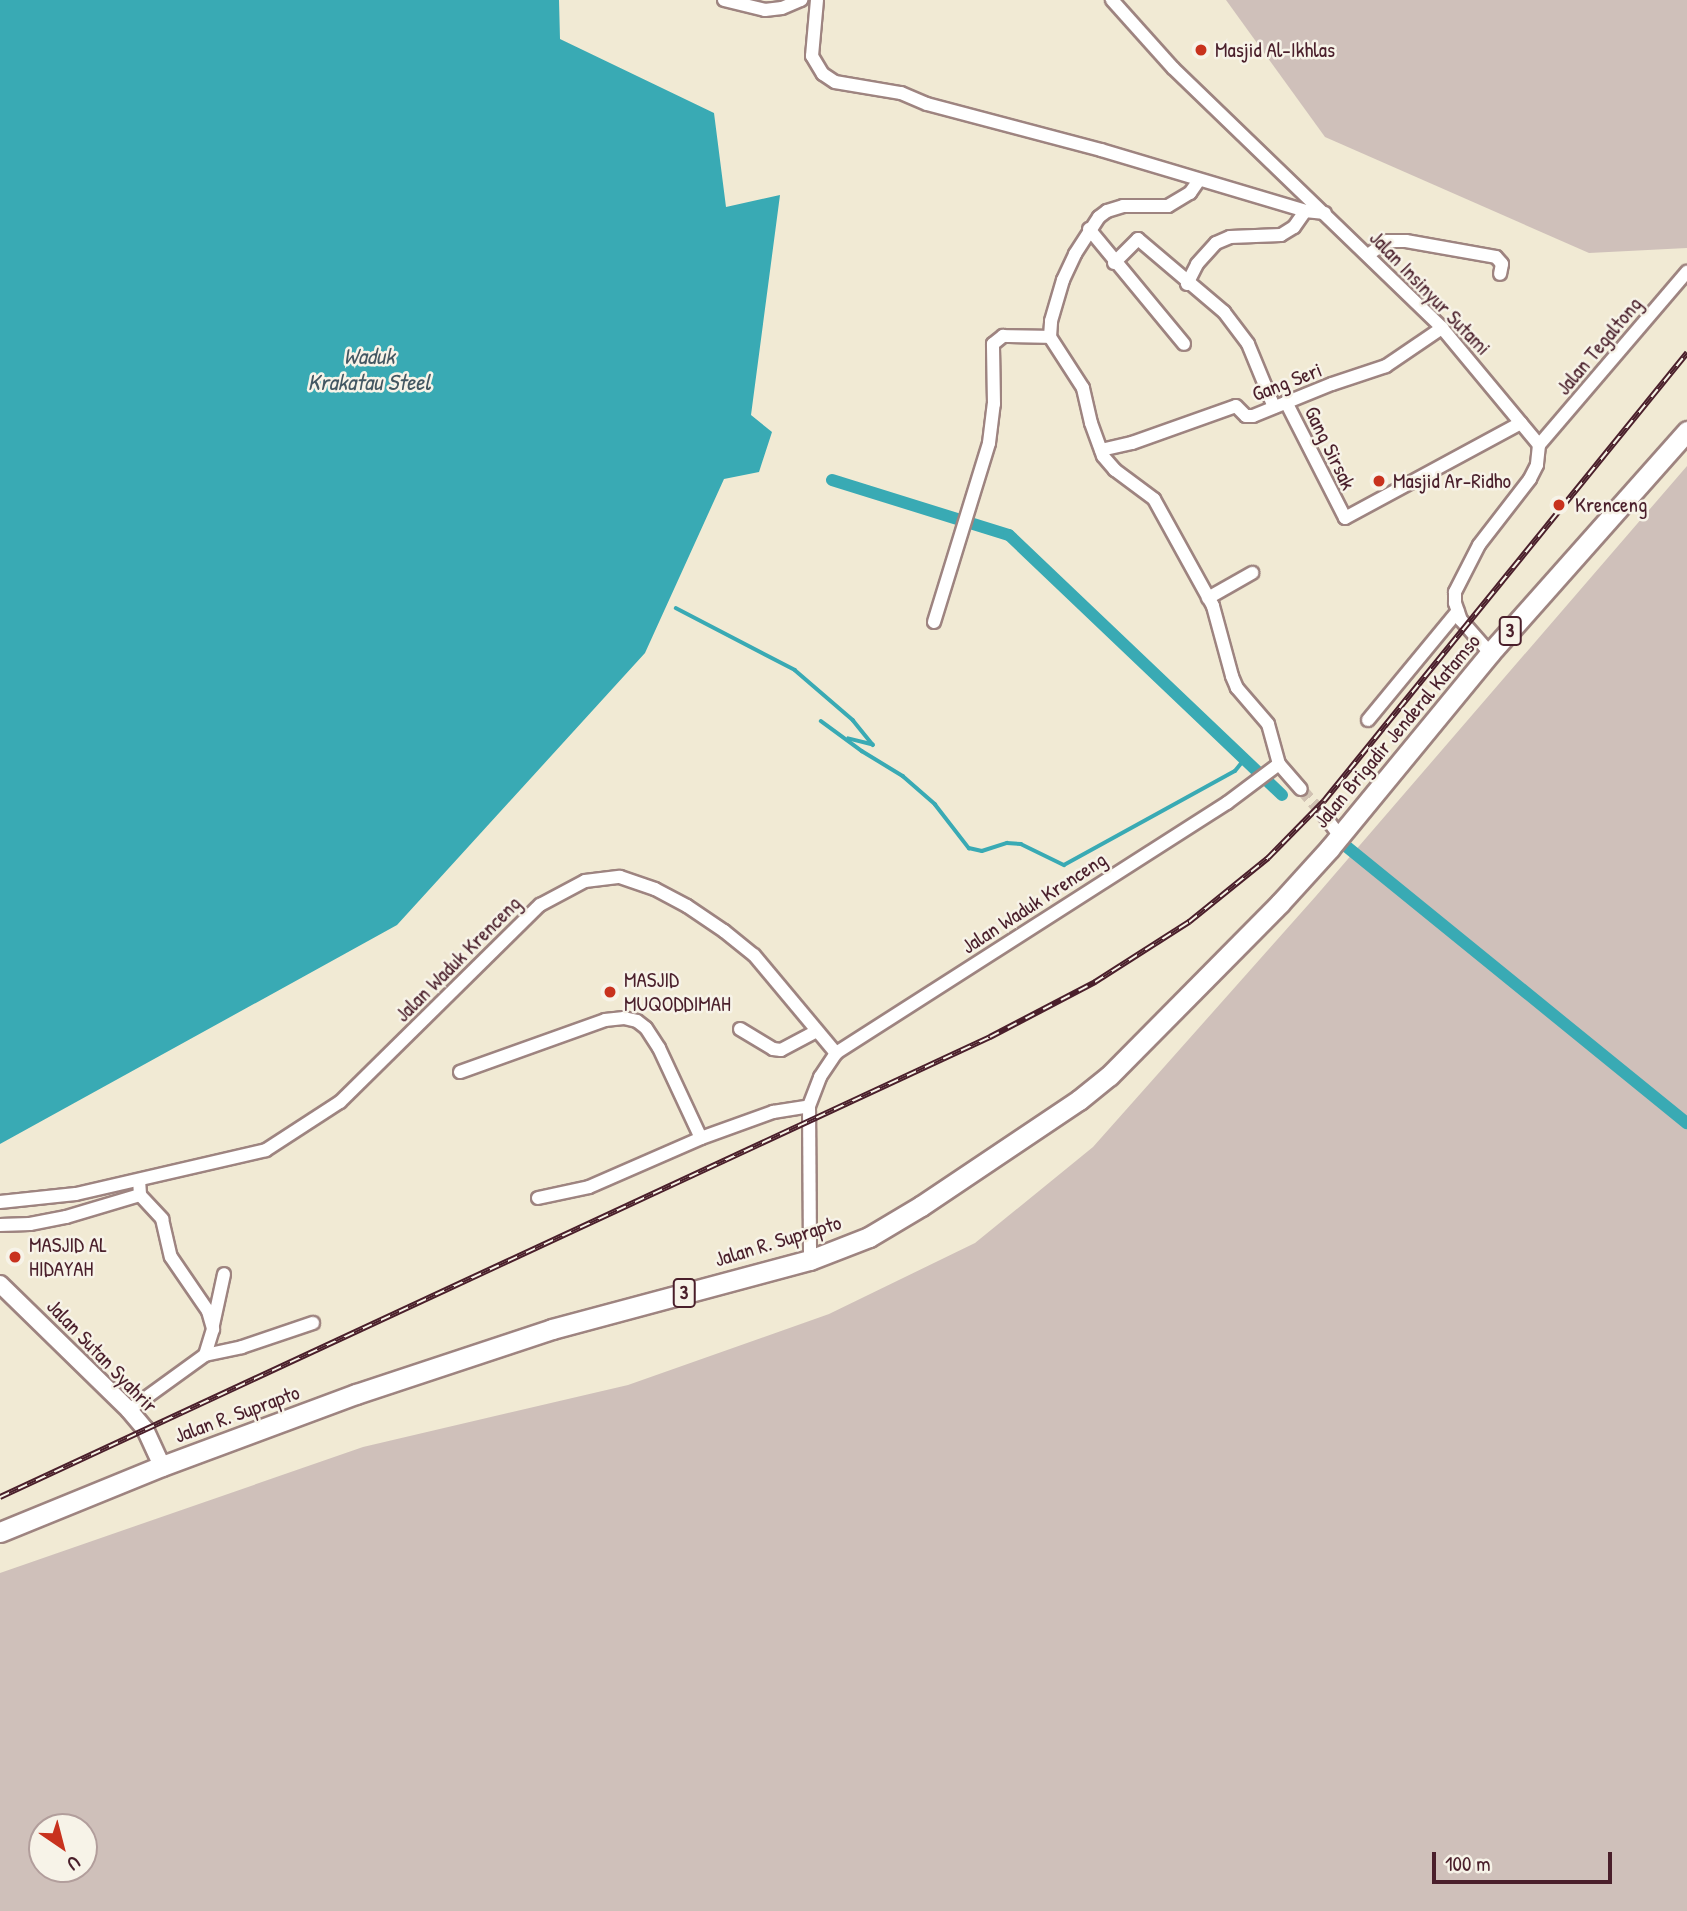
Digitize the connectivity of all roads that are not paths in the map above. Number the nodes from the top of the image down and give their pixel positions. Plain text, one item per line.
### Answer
1 (724, 0) edge
2 (801, 0) edge
3 (817, 0) edge
4 (1112, 0) edge
5 (1199, 180) junction
6 (1305, 211) junction
7 (1325, 213) junction
8 (1089, 229) junction
9 (1368, 255) junction
10 (1114, 263) junction
11 (1687, 272) edge
12 (1500, 274) dead end
13 (1187, 284) junction
14 (1442, 328) junction
15 (1050, 337) junction
16 (1184, 344) dead end
17 (1280, 405) junction
18 (1521, 423) junction
19 (1687, 431) edge
20 (1539, 445) junction
21 (1101, 450) junction
22 (1252, 573) dead end
23 (1208, 598) junction
24 (1458, 611) junction
25 (934, 622) dead end
26 (1490, 653) junction
27 (1368, 720) dead end
28 (1279, 764) junction
29 (1301, 789) tunnel mouth
30 (1324, 815) tunnel mouth
31 (1336, 840) junction
32 (1280, 902) joint
33 (740, 1028) dead end
34 (816, 1031) junction
35 (836, 1053) junction
36 (460, 1072) dead end
37 (809, 1106) junction
38 (701, 1138) junction
39 (139, 1180) junction
40 (140, 1195) junction
41 (538, 1198) dead end
42 (0, 1202) edge
43 (0, 1225) edge
44 (810, 1259) junction
45 (224, 1275) dead end
46 (1, 1286) edge
47 (313, 1323) dead end
48 (213, 1329) junction
49 (205, 1355) junction
50 (129, 1410) junction
51 (162, 1466) junction
52 (0, 1532) edge

1 - 2 street
3 - 5 street
4 - 7 street, Jalan Insinyur Sutami
5 - 6 street
5 - 8 street
6 - 7 street
6 - 13 street
7 - 9 street, Jalan Insinyur Sutami
8 - 10 street
8 - 15 street
9 - 12 street
9 - 14 street, Jalan Insinyur Sutami
10 - 13 street
10 - 16 street
11 - 20 street, Jalan Tegaltong
13 - 17 street
14 - 17 street, Gang Seri
14 - 18 street, Jalan Insinyur Sutami
15 - 21 street
15 - 25 street
17 - 18 street, Gang Sirsak
17 - 21 street, Gang Seri
18 - 20 street, Jalan Insinyur Sutami
19 - 26 highway, Jalan Brigadir Jenderal Katamso / 3
20 - 24 street
21 - 23 street
22 - 23 street
23 - 28 street
24 - 26 street
24 - 27 street
26 - 31 highway, Jalan Brigadir Jenderal Katamso / 3
28 - 29 street
28 - 35 street, Jalan Waduk Krenceng
30 - 31 street
31 - 32 highway, Jalan Brigadir Jenderal Katamso / 3
32 - 44 highway, Jalan R. Suprapto / 3
33 - 34 street
34 - 35 street, Jalan Waduk Krenceng
34 - 39 street, Jalan Waduk Krenceng
35 - 37 street
36 - 38 street
37 - 38 street
37 - 44 street
38 - 41 street
39 - 40 street
39 - 42 street, Jalan Waduk Krenceng
40 - 43 street
40 - 48 street
44 - 51 highway, Jalan R. Suprapto / 3
45 - 48 street
46 - 50 street, Jalan Sutan Syahrir
47 - 49 street
48 - 49 street
49 - 50 street
50 - 51 street, Jalan Sutan Syahrir
51 - 52 highway, Jalan R. Suprapto / 3

